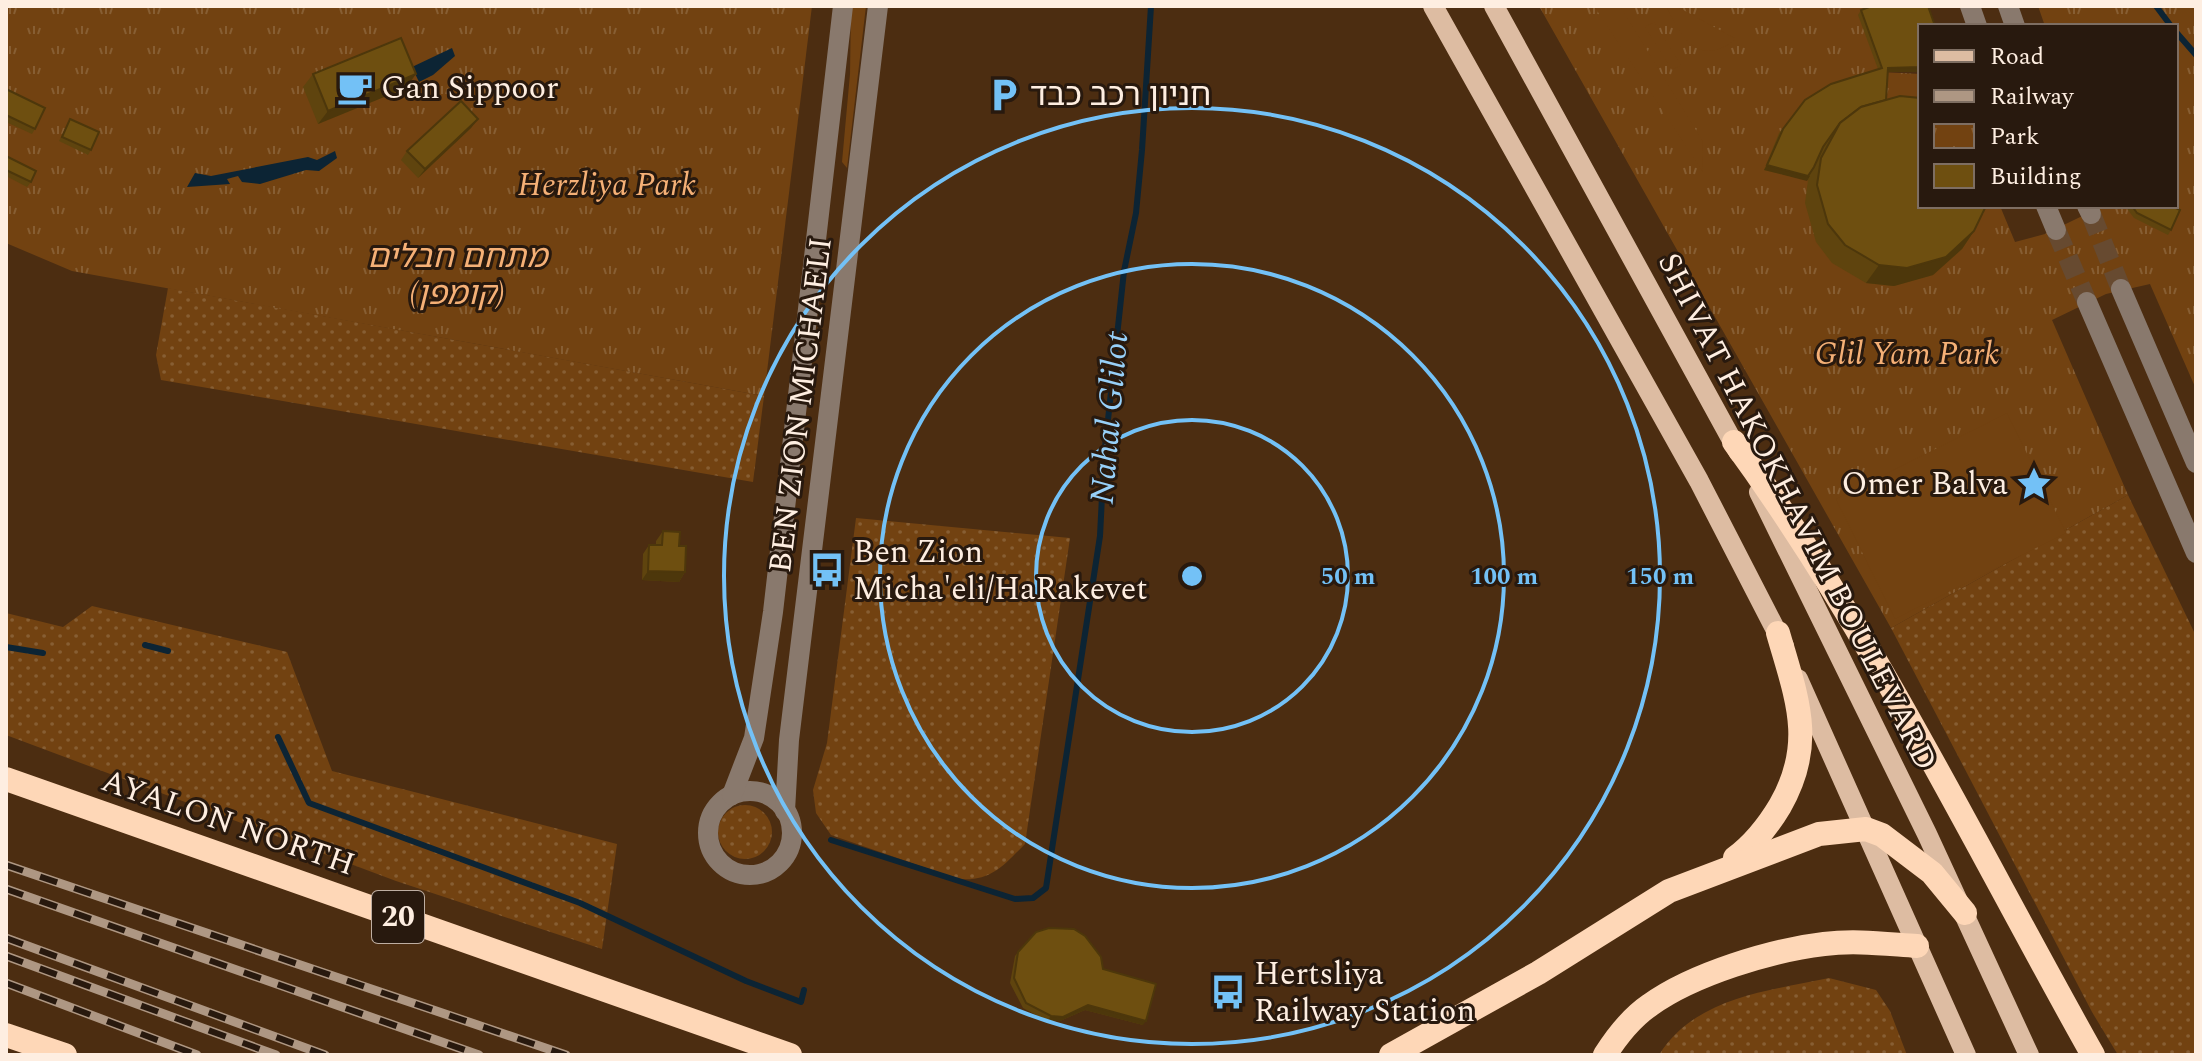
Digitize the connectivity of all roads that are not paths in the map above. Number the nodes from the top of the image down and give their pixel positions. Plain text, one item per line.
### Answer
1 (843, 6) edge
2 (878, 6) edge
3 (1433, 6) edge
4 (1494, 6) edge
5 (2047, 208) edge
6 (2056, 230) tunnel mouth
7 (2121, 289) tunnel mouth
8 (2087, 302) tunnel mouth
9 (1734, 442) junction
10 (2196, 463) edge
11 (2196, 553) edge
12 (1778, 633) junction
13 (6, 779) edge
14 (732, 795) junction
15 (785, 811) junction
16 (1866, 829) junction
17 (1714, 871) junction
18 (1965, 913) junction
19 (1917, 946) junction
20 (6, 1035) edge
21 (763, 1045) junction
22 (65, 1055) edge
23 (790, 1055) edge
24 (804, 1055) edge
25 (1391, 1055) edge
26 (1605, 1055) edge
27 (1966, 1055) edge
28 (2029, 1055) edge
29 (2093, 1055) edge

1 - 14 street, BEN ZION MICHAELI
2 - 15 street, BEN ZION MICHAELI
3 - 12 main road
4 - 9 main road, SHIVAT HAKOKHAVIM BOULEVARD
5 - 6 street
7 - 10 street
8 - 11 street
9 - 18 main road, SHIVAT HAKOKHAVIM BOULEVARD
9 - 29 highway
12 - 16 main road
12 - 17 highway
13 - 21 highway, AYALON NORTH / 20
14 - 15 street
14 - 15 street
16 - 17 highway
16 - 18 highway
16 - 19 main road
17 - 25 highway
18 - 28 main road, SHIVAT HAKOKHAVIM BOULEVARD
19 - 26 highway
19 - 27 main road
20 - 22 highway
21 - 23 highway, AYALON NORTH / 20
21 - 24 highway

